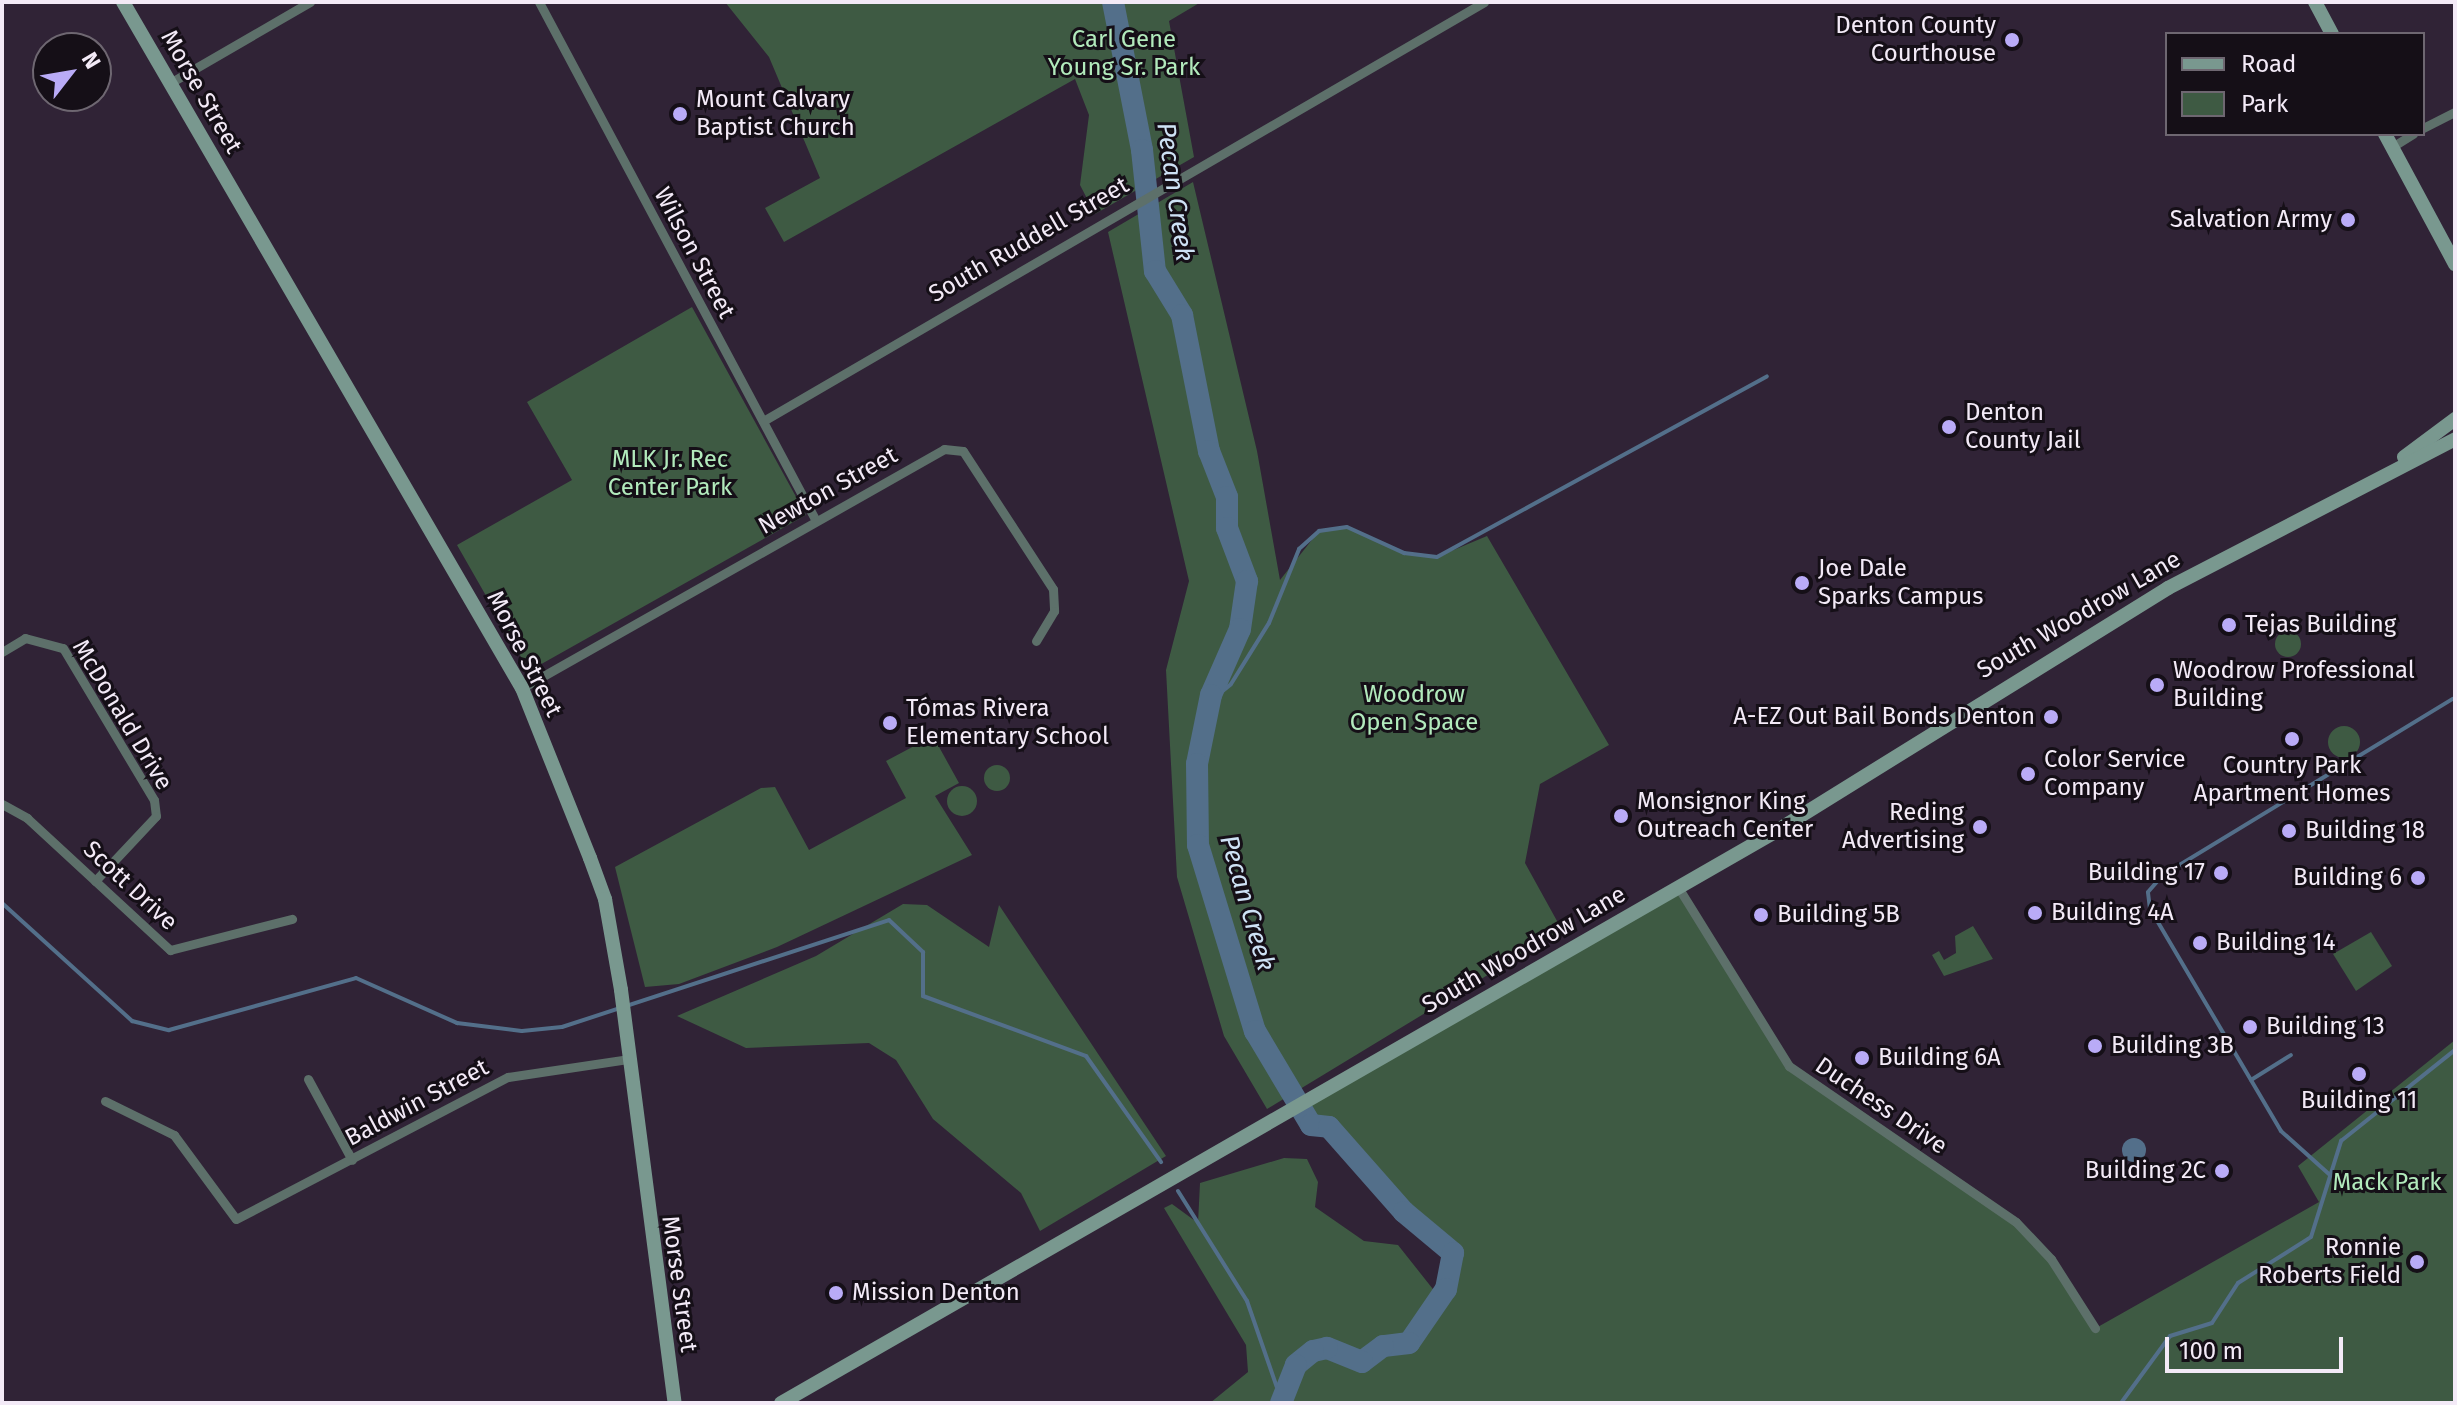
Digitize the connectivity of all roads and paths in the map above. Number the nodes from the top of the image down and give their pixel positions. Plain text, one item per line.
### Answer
1 (123, 2) edge
2 (310, 2) edge
3 (539, 2) edge
4 (1484, 2) edge
5 (2315, 2) edge
6 (2331, 32) edge
7 (170, 83) junction
8 (2455, 112) edge
9 (2425, 127) edge
10 (2388, 140) edge
11 (2455, 264) edge
12 (2455, 419) edge
13 (763, 421) junction
14 (2455, 439) edge
15 (2389, 467) junction
16 (816, 521) junction
17 (1036, 641) dead end
18 (2, 652) edge
19 (522, 688) junction
20 (2, 804) edge
21 (95, 881) junction
22 (1678, 887) junction
23 (292, 919) dead end
24 (628, 1059) junction
25 (308, 1079) dead end
26 (105, 1101) dead end
27 (352, 1160) junction
28 (2095, 1328) dead end
29 (675, 1403) edge
30 (781, 1403) edge

1 - 7 main road, Morse Street
2 - 7 street
3 - 13 street, Wilson Street
4 - 13 street, South Ruddell Street
5 - 6 main road
7 - 19 main road, Morse Street
8 - 9 street
10 - 11 main road
12 - 15 main road
13 - 16 street, Wilson Street
14 - 15 main road
15 - 22 main road, South Woodrow Lane
16 - 17 street, Newton Street
16 - 19 street, Newton Street
18 - 21 street, McDonald Drive
19 - 24 main road, Morse Street
20 - 21 street, Scott Drive
21 - 23 street, Scott Drive
22 - 28 street, Duchess Drive
22 - 30 main road, South Woodrow Lane
24 - 27 street, Baldwin Street
24 - 29 main road, Morse Street
25 - 27 street
26 - 27 street, Baldwin Street

